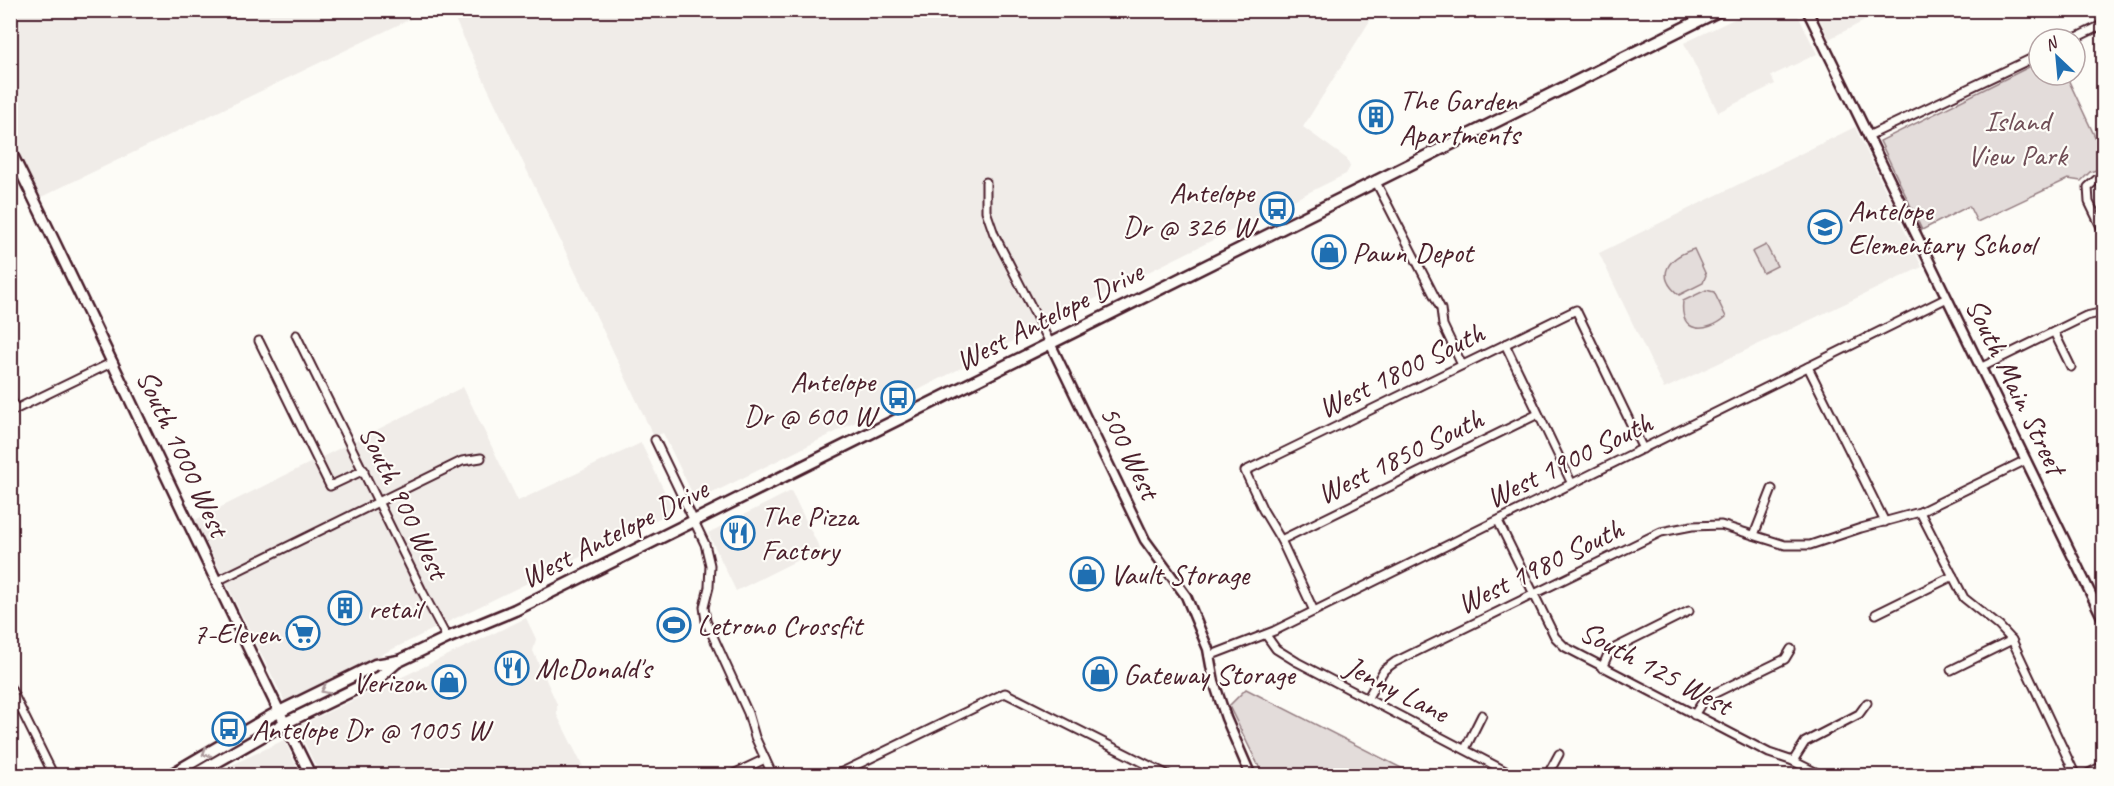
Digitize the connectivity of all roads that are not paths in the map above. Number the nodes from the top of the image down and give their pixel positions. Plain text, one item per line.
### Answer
1 (1720, 10) edge
2 (1807, 10) edge
3 (2103, 24) edge
4 (2087, 32) edge
5 (2027, 61) edge
6 (1868, 136) junction
7 (10, 150) edge
8 (2103, 177) edge
9 (1376, 180) junction
10 (986, 182) dead end
11 (2103, 233) edge
12 (1947, 298) junction
13 (2103, 312) edge
14 (2054, 332) junction
15 (296, 335) dead end
16 (259, 341) dead end
17 (1050, 343) junction
18 (1505, 344) junction
19 (114, 362) junction
20 (1462, 365) junction
21 (1808, 367) junction
22 (2071, 367) dead end
23 (1980, 368) junction
24 (10, 398) edge
25 (13, 411) edge
26 (1538, 414) junction
27 (655, 440) dead end
28 (1643, 448) junction
29 (481, 458) dead end
30 (2026, 460) junction
31 (364, 470) junction
32 (1572, 484) junction
33 (1772, 489) dead end
34 (379, 500) junction
35 (1920, 512) junction
36 (694, 520) junction
37 (1498, 521) junction
38 (1885, 522) junction
39 (1754, 535) junction
40 (1281, 540) junction
41 (1953, 576) junction
42 (217, 581) junction
43 (1533, 595) junction
44 (1314, 611) junction
45 (1689, 611) dead end
46 (1876, 614) dead end
47 (2103, 621) edge
48 (1266, 634) junction
49 (447, 638) junction
50 (2012, 640) junction
51 (1791, 649) dead end
52 (1209, 656) junction
53 (399, 661) junction
54 (1602, 668) junction
55 (1951, 670) dead end
56 (10, 687) edge
57 (1367, 699) junction
58 (1867, 703) dead end
59 (279, 712) junction
60 (1482, 714) dead end
61 (1694, 715) junction
62 (285, 723) junction
63 (1465, 749) junction
64 (1559, 754) dead end
65 (765, 759) junction
66 (1794, 761) junction
67 (2103, 765) edge
68 (54, 776) edge
69 (169, 776) edge
70 (192, 776) edge
71 (312, 776) edge
72 (729, 776) edge
73 (773, 776) edge
74 (834, 776) edge
75 (1170, 776) edge
76 (1251, 776) edge
77 (1515, 776) edge
78 (1547, 776) edge
79 (1823, 776) edge
80 (2076, 776) edge
81 (2083, 776) edge

1 - 9 main road, West Antelope Drive
2 - 6 street, South Main Street
3 - 4 street
5 - 6 street
6 - 12 street, South Main Street
7 - 19 main road, South 1000 West
8 - 11 street
9 - 17 main road, West Antelope Drive
9 - 20 street
10 - 17 street, 500 West
12 - 21 street, West 1900 South
12 - 23 street, South Main Street
13 - 14 street
14 - 22 street
14 - 23 street
15 - 31 street, South 900 West
16 - 31 street
17 - 36 main road, West Antelope Drive
17 - 52 street, 500 West
18 - 20 street, West 1800 South
18 - 26 street
18 - 28 street, West 1800 South
19 - 25 street
19 - 42 main road, South 1000 West
20 - 40 street, West 1800 South
21 - 28 street, West 1900 South
21 - 38 street
23 - 30 street, South Main Street
24 - 25 street
26 - 32 street
26 - 40 street, West 1850 South
27 - 36 street
28 - 32 street, West 1900 South
29 - 34 street
30 - 35 street, West 1980 South
30 - 47 street, South Main Street
31 - 34 street, South 900 West
32 - 37 street, West 1900 South
33 - 39 street
34 - 42 street
34 - 49 street, South 900 West
35 - 38 street, West 1980 South
35 - 41 street
36 - 49 main road, West Antelope Drive
36 - 65 street
37 - 43 street, South 125 West
37 - 44 street, West 1900 South
38 - 39 street, West 1980 South
39 - 43 street, West 1980 South
40 - 44 street
41 - 46 street
41 - 50 street
42 - 59 main road, South 1000 West
43 - 54 street, South 125 West
43 - 57 street, West 1980 South
44 - 48 street, West 1900 South
45 - 54 street
48 - 52 street, West 1900 South
48 - 57 street, Jenny Lane
49 - 53 main road, West Antelope Drive
50 - 55 street
50 - 80 street
51 - 61 street
52 - 76 street, 500 West
53 -> 59 main road, West Antelope Drive
53 - 62 main road, West Antelope Drive
54 - 61 street, South 125 West
56 - 68 street
57 - 63 street, Jenny Lane
58 - 66 street
59 - 62 main road, South 1000 West
59 -> 69 main road, West Antelope Drive
60 - 63 street
61 - 66 street, South 125 West
62 - 70 main road, West Antelope Drive
62 - 71 main road, South 1000 West
63 - 77 street, Jenny Lane
64 - 78 street
65 - 72 street
65 - 73 street
66 - 79 street, South 125 West
67 - 81 street
74 - 75 street

